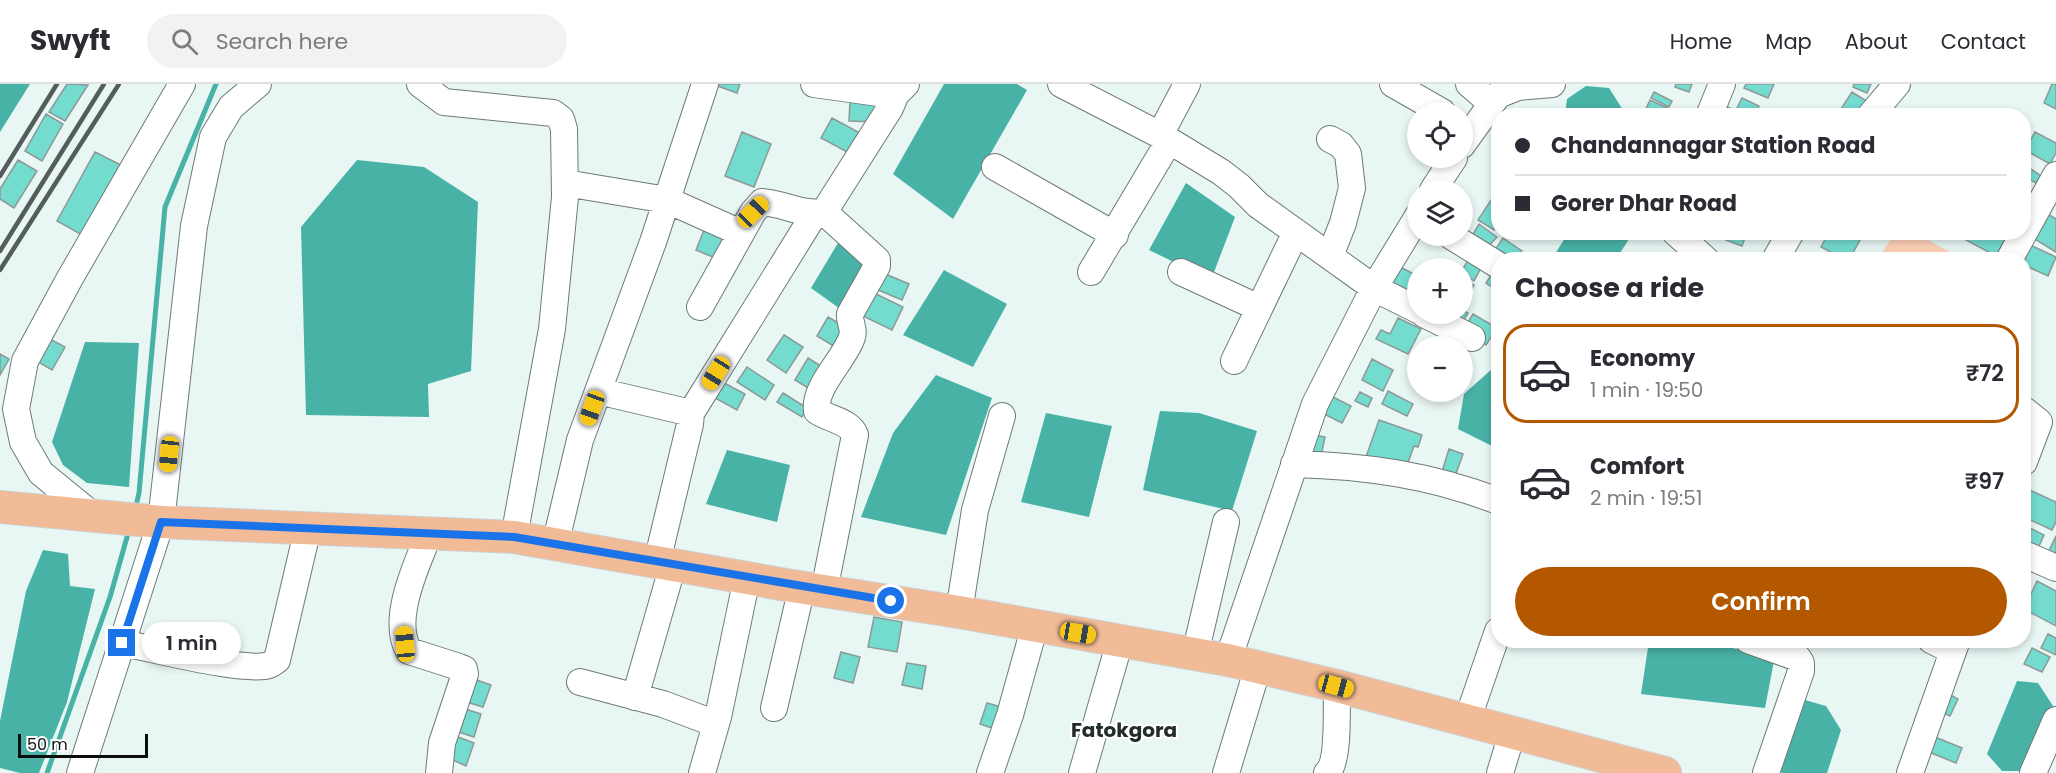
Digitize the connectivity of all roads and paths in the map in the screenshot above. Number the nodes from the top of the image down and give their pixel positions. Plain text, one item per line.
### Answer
1 (182, 84) edge
2 (258, 84) edge
3 (420, 84) edge
4 (705, 84) edge
5 (814, 84) edge
6 (1061, 84) edge
7 (1187, 84) edge
8 (1393, 84) edge
9 (1469, 84) edge
10 (1552, 84) edge
11 (1722, 84) edge
12 (1897, 84) edge
13 (1519, 85) edge
14 (901, 89) edge
15 (1425, 102) edge
16 (1491, 103) junction
17 (1712, 108) edge
18 (1877, 108) edge
19 (1473, 126) edge
20 (1164, 138) junction
21 (1330, 139) dead end
22 (995, 167) dead end
23 (2056, 174) edge
24 (565, 183) junction
25 (667, 200) junction
26 (2049, 205) edge
27 (819, 212) junction
28 (2031, 230) edge
29 (1296, 232) junction
30 (741, 233) junction
31 (1407, 234) edge
32 (1114, 235) junction
33 (1684, 240) edge
34 (1467, 246) edge
35 (1697, 252) edge
36 (1330, 256) junction
37 (1491, 261) edge
38 (1091, 272) dead end
39 (1181, 272) dead end
40 (1374, 288) junction
41 (1407, 304) edge
42 (700, 307) dead end
43 (1260, 308) junction
44 (1444, 324) edge
45 (1468, 336) edge
46 (1234, 361) dead end
47 (598, 392) junction
48 (691, 413) junction
49 (1002, 416) dead end
50 (2040, 423) edge
51 (2031, 445) edge
52 (1294, 464) junction
53 (1491, 499) edge
54 (0, 507) edge
55 (131, 520) junction
56 (1226, 522) dead end
57 (308, 528) junction
58 (429, 534) junction
59 (514, 537) junction
60 (555, 545) junction
61 (2031, 557) edge
62 (665, 564) junction
63 (2056, 568) edge
64 (747, 578) junction
65 (813, 589) junction
66 (959, 612) junction
67 (1035, 626) junction
68 (1120, 640) junction
69 (122, 643) junction
70 (1492, 648) edge
71 (1770, 648) edge
72 (1946, 648) edge
73 (1195, 654) junction
74 (1243, 663) junction
75 (580, 682) dead end
76 (1336, 686) junction
77 (635, 697) junction
78 (774, 708) dead end
79 (2056, 720) edge
80 (1467, 721) junction
81 (716, 724) junction
82 (1512, 734) junction
83 (82, 772) edge
84 (439, 773) edge
85 (702, 773) edge
86 (990, 773) edge
87 (1082, 773) edge
88 (1226, 773) edge
89 (1328, 773) edge
90 (1500, 773) edge
91 (1665, 773) edge
92 (1766, 773) edge
93 (1910, 773) edge
94 (2033, 773) edge

1 - 55 street
2 - 55 street
3 - 24 street
4 - 25 street
5 - 14 street
6 - 20 street
7 - 20 street
8 - 15 street
9 - 16 street
10 - 13 street
11 - 17 street
12 - 18 street
13 - 16 street
14 - 27 street
16 - 19 street
20 - 29 street
20 - 32 street
21 - 36 street
22 - 32 street
23 - 26 street
24 - 25 street
24 - 59 street
25 - 30 street
25 - 47 street
26 - 28 street
27 - 30 street
27 - 48 street
27 - 65 street
29 - 36 street
29 - 43 street
30 - 42 street
31 - 40 street
32 - 38 street
33 - 35 street
34 - 37 street
36 - 40 street
39 - 43 street
40 - 41 street
40 - 52 street
43 - 46 street
44 - 45 street
47 - 48 street
47 - 60 street
48 - 62 street
49 - 66 street
50 - 51 street
52 - 53 street
52 - 74 street
54 - 55 main road
55 - 57 main road
55 - 69 street
56 - 73 street
57 - 58 main road
57 - 69 street
58 - 59 main road
58 - 84 street
59 - 60 main road
60 - 62 main road
61 - 63 street
62 - 64 main road
62 - 77 street
64 - 65 main road
64 - 81 street
65 - 66 main road
65 - 78 street
66 - 67 main road
67 - 68 main road
67 - 86 street
68 - 73 main road
68 - 87 street
69 - 83 street
70 - 80 street
71 - 92 street
72 - 93 street
73 - 74 main road
74 - 76 main road
74 - 88 street
75 - 77 street
76 - 80 main road
76 - 89 street
77 - 81 street
79 - 94 street
80 - 82 main road
81 - 85 street
82 - 90 street
82 - 91 main road

